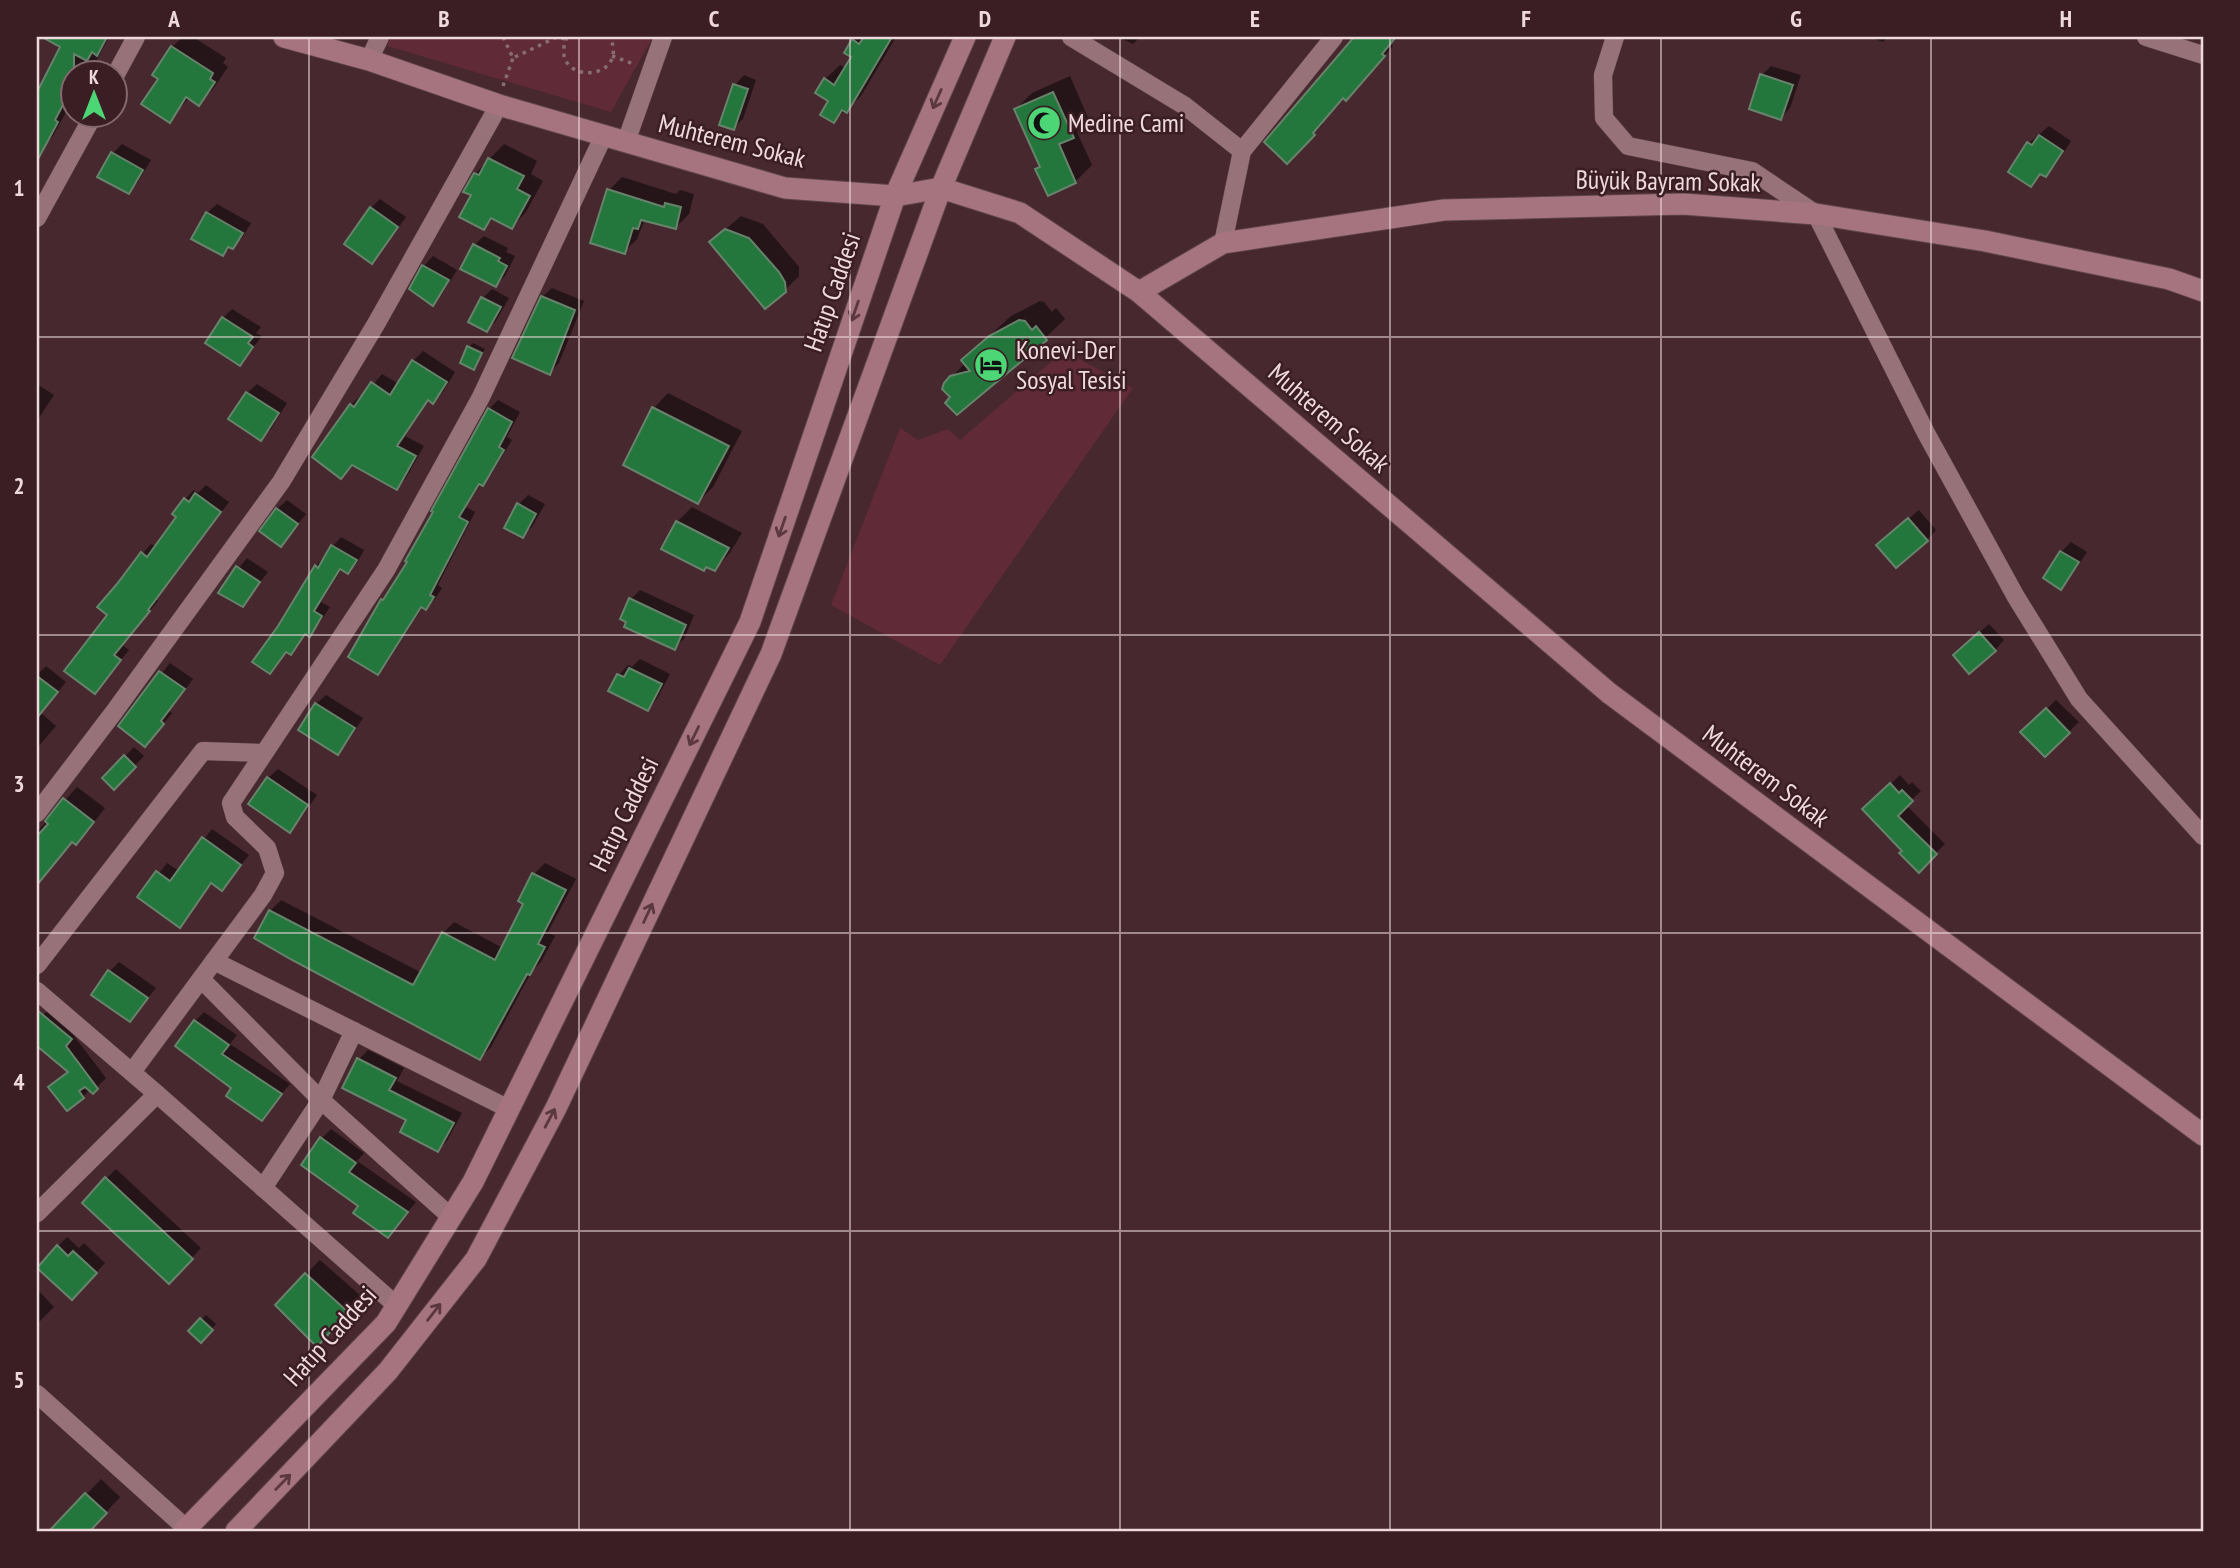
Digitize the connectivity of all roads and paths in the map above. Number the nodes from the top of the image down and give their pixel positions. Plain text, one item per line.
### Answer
1 (136, 37) edge
2 (284, 37) edge
3 (380, 37) edge
4 (503, 37) edge
5 (610, 37) edge
6 (663, 37) edge
7 (965, 37) edge
8 (1005, 37) edge
9 (1071, 37) edge
10 (1334, 37) edge
11 (1615, 37) edge
12 (2146, 37) edge
13 (566, 38) edge
14 (612, 55) junction
15 (2203, 55) edge
16 (513, 58) junction
17 (124, 60) edge
18 (369, 60) junction
19 (650, 71) junction
20 (498, 104) junction
21 (85, 130) edge
22 (604, 135) junction
23 (626, 142) junction
24 (1242, 151) junction
25 (941, 188) junction
26 (895, 196) junction
27 (1816, 214) junction
28 (37, 218) edge
29 (1223, 243) junction
30 (2203, 291) edge
31 (1139, 292) junction
32 (262, 753) junction
33 (37, 813) edge
34 (2203, 836) edge
35 (214, 961) junction
36 (37, 965) edge
37 (201, 979) junction
38 (37, 991) edge
39 (354, 1031) junction
40 (132, 1072) junction
41 (157, 1094) junction
42 (321, 1100) junction
43 (509, 1109) junction
44 (2203, 1135) edge
45 (264, 1188) junction
46 (38, 1208) edge
47 (452, 1217) junction
48 (397, 1306) junction
49 (37, 1394) edge
50 (185, 1530) edge
51 (236, 1531) edge

1 - 17 street
2 - 18 main road, Muhterem Sokak
3 - 18 street
4 - 16 path
5 - 14 path
6 - 19 street
7 -> 26 main road, Hatıp Caddesi
8 - 25 main road
9 - 24 street
10 - 24 street
11 - 27 street
12 - 15 street
13 - 14 path
13 - 16 path
14 - 19 path
16 - 20 path
18 - 20 main road, Muhterem Sokak
19 - 23 street
20 - 22 main road, Muhterem Sokak
20 - 33 street
21 - 28 street
22 - 23 main road, Muhterem Sokak
22 - 32 street
23 - 26 main road, Muhterem Sokak
24 - 29 street
25 - 26 main road, Muhterem Sokak
25 - 31 main road, Muhterem Sokak
51 -> 25 main road
26 -> 43 main road, Hatıp Caddesi
27 - 29 main road, Büyük Bayram Sokak
27 - 30 main road, Büyük Bayram Sokak
27 - 34 street
29 - 31 main road, Büyük Bayram Sokak
31 - 44 main road, Muhterem Sokak
32 - 35 street
32 - 36 street
35 - 37 street
35 - 39 street
37 - 40 street
37 - 42 street
38 - 40 street
39 - 42 street
39 - 43 street
40 - 41 street
41 - 45 street
41 - 46 street
42 - 45 street
42 - 47 street
43 - 47 main road, Hatıp Caddesi
45 - 48 street
47 - 48 main road, Hatıp Caddesi
48 - 50 main road, Hatıp Caddesi
49 - 50 street

